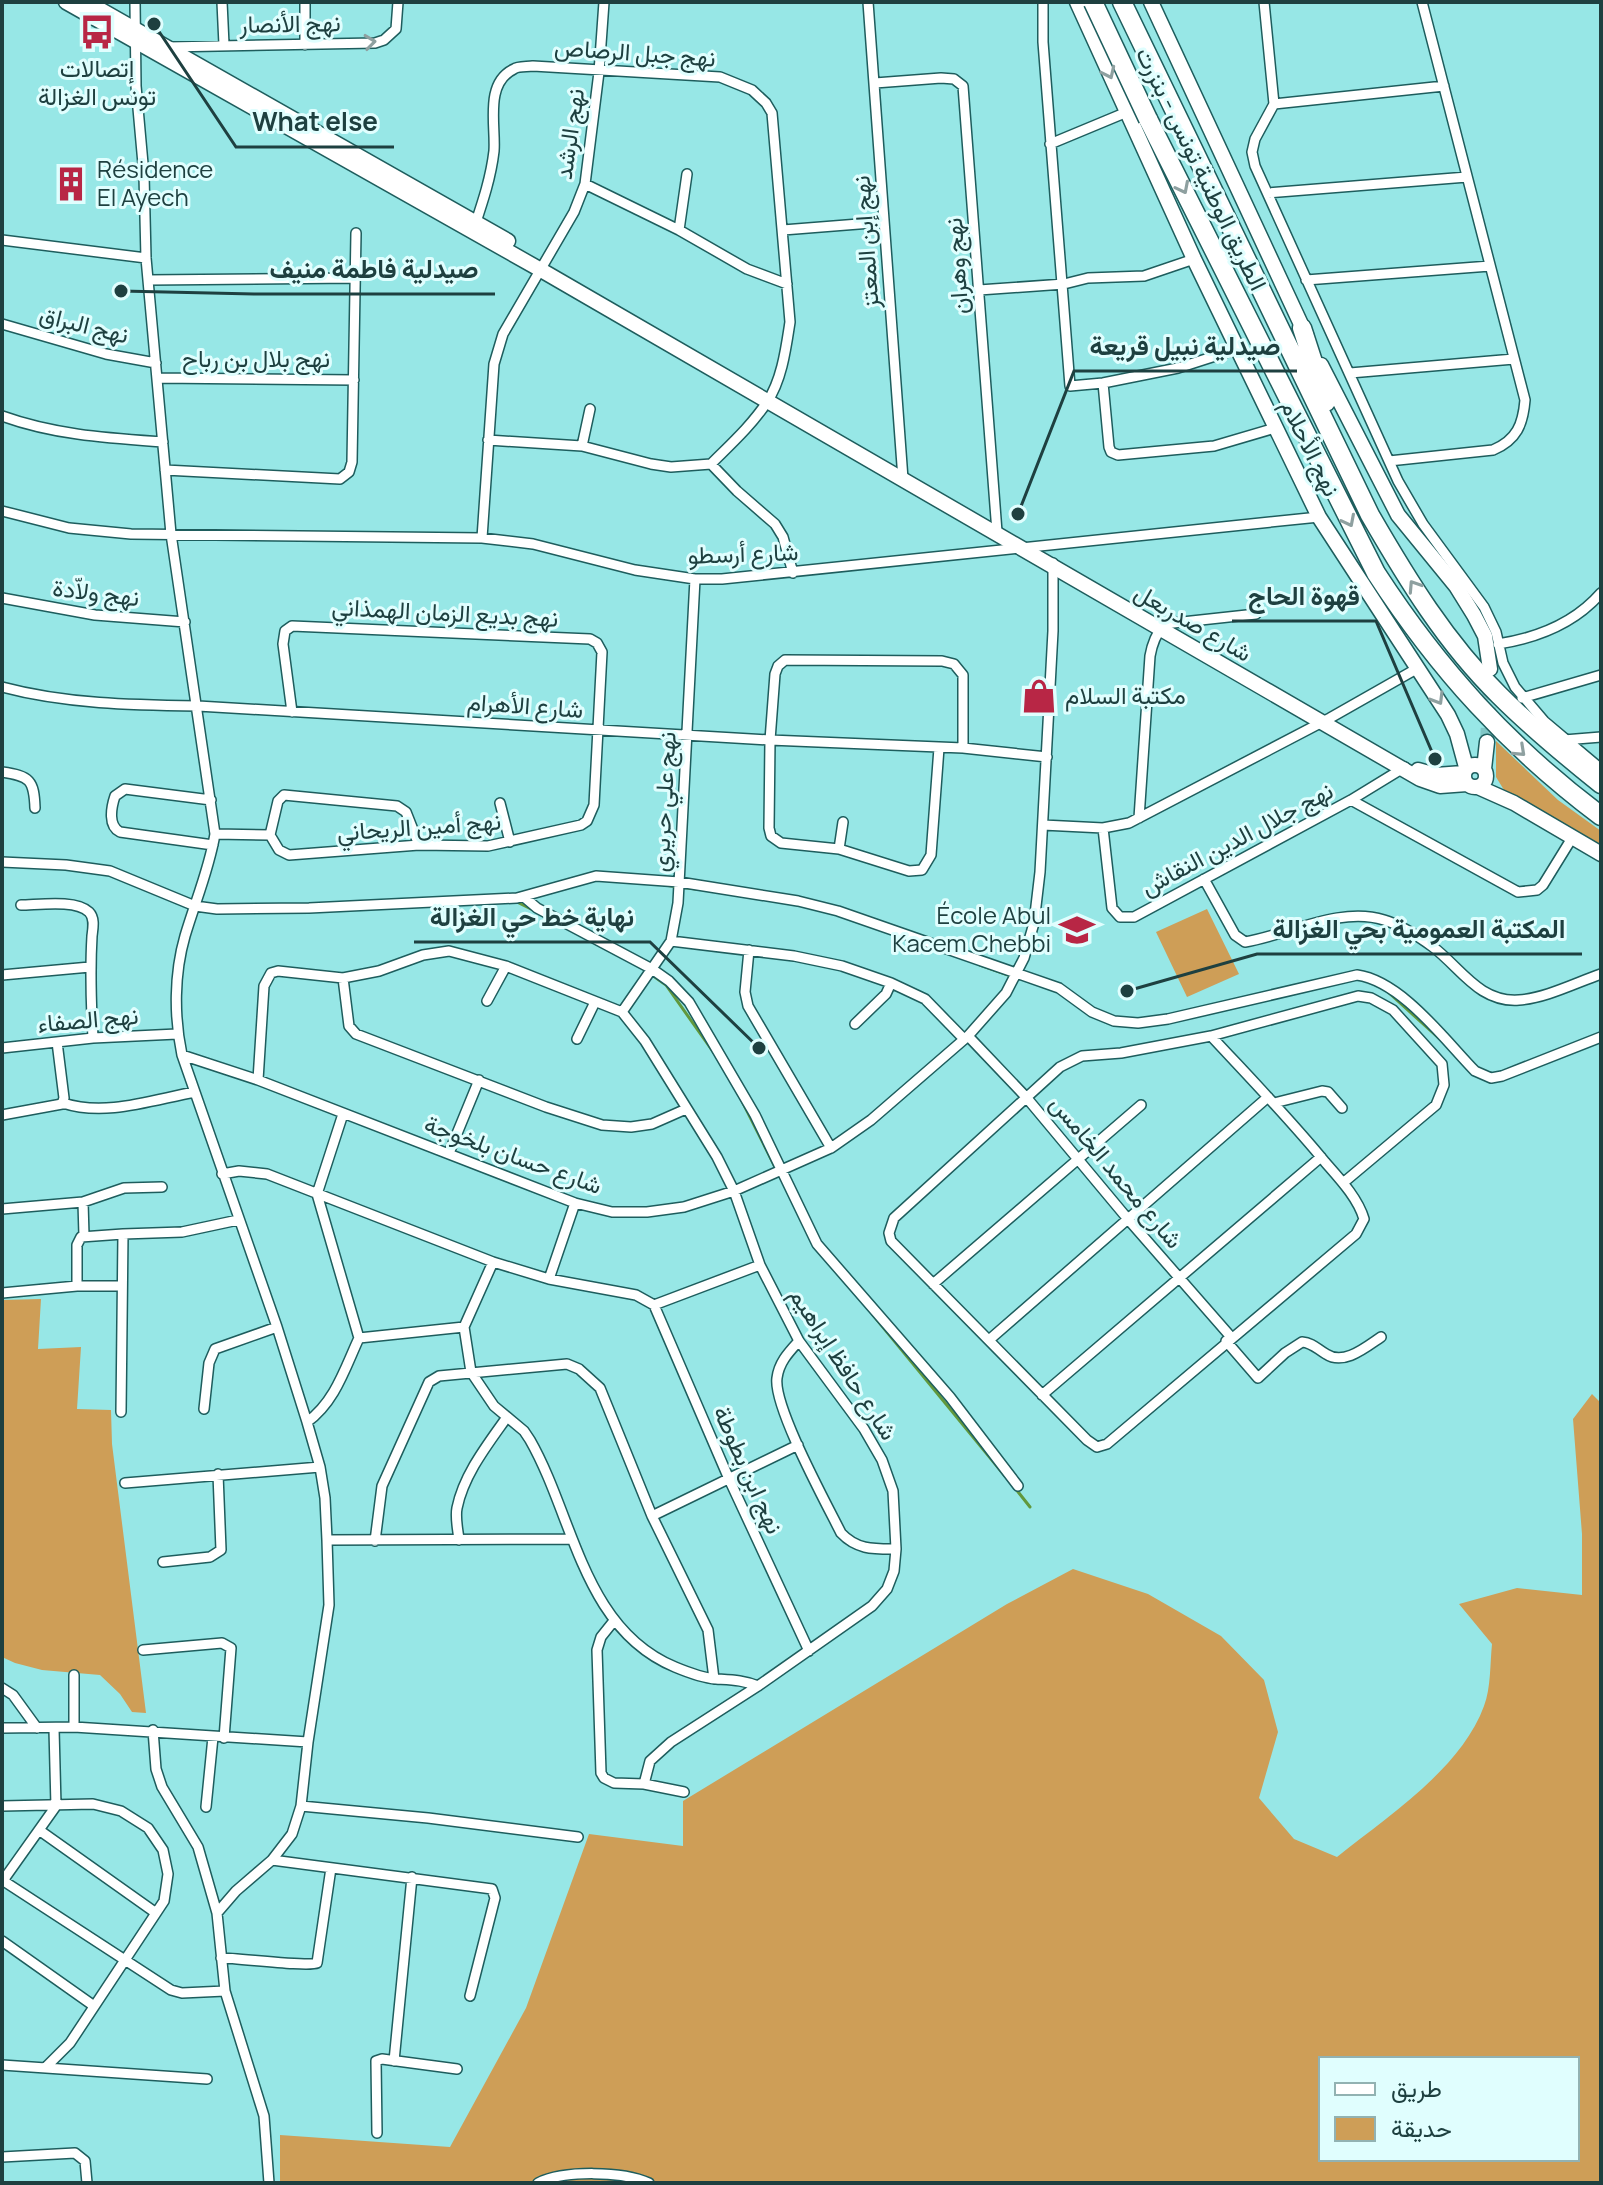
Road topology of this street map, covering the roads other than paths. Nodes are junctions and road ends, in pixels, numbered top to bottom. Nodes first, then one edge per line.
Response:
1 (66, 2) edge
2 (87, 2) edge
3 (135, 2) edge
4 (222, 2) edge
5 (305, 2) edge
6 (398, 2) edge
7 (604, 2) edge
8 (868, 2) edge
9 (1043, 2) edge
10 (1080, 2) edge
11 (1093, 2) edge
12 (1110, 2) edge
13 (1122, 2) edge
14 (1151, 2) edge
15 (1264, 2) edge
16 (1422, 2) edge
17 (134, 35) junction
18 (224, 45) junction
19 (305, 45) junction
20 (160, 49) junction
21 (599, 72) junction
22 (875, 83) junction
23 (1444, 86) junction
24 (1274, 104) junction
25 (1127, 112) junction
26 (1050, 144) junction
27 (687, 174) dead end
28 (1467, 177) junction
29 (585, 184) junction
30 (1268, 193) junction
31 (884, 222) junction
32 (474, 227) junction
33 (679, 230) junction
34 (783, 230) junction
35 (356, 233) dead end
36 (2, 240) edge
37 (146, 258) junction
38 (1194, 259) junction
39 (543, 266) junction
40 (1490, 266) junction
41 (354, 278) junction
42 (148, 280) junction
43 (1306, 280) junction
44 (787, 284) junction
45 (1064, 284) junction
46 (979, 290) junction
47 (2, 324) edge
48 (1302, 328) junction
49 (1237, 349) junction
50 (1514, 359) junction
51 (156, 363) junction
52 (1350, 373) junction
53 (158, 378) junction
54 (354, 380) junction
55 (1103, 383) junction
56 (769, 399) junction
57 (590, 409) dead end
58 (2, 416) edge
59 (1275, 428) junction
60 (488, 440) junction
61 (163, 442) junction
62 (582, 446) junction
63 (1389, 461) junction
64 (711, 464) junction
65 (165, 470) junction
66 (903, 475) junction
67 (2, 511) edge
68 (1319, 517) junction
69 (997, 530) junction
70 (171, 534) junction
71 (482, 538) junction
72 (1029, 549) junction
73 (1395, 558) junction
74 (1053, 563) junction
75 (793, 573) junction
76 (695, 579) junction
77 (1601, 593) edge
78 (2, 598) edge
79 (1256, 614) dead end
80 (185, 622) junction
81 (1162, 627) junction
82 (1498, 644) junction
83 (1418, 668) junction
84 (1490, 669) tunnel mouth
85 (1601, 675) edge
86 (2, 687) edge
87 (1522, 698) junction
88 (198, 706) junction
89 (292, 712) junction
90 (1325, 719) junction
91 (598, 730) junction
92 (687, 736) junction
93 (1601, 737) edge
94 (770, 740) junction
95 (1564, 740) junction
96 (1487, 742) tunnel mouth
97 (939, 748) junction
98 (963, 748) junction
99 (1047, 757) junction
100 (1406, 767) junction
101 (1601, 769) edge
102 (2, 772) edge
103 (1474, 776) junction
104 (1601, 784) edge
105 (211, 800) junction
106 (1351, 800) junction
107 (500, 803) dead end
108 (35, 808) dead end
109 (1601, 816) edge
110 (1139, 818) junction
111 (843, 822) dead end
112 (1043, 825) junction
113 (1103, 828) junction
114 (270, 835) junction
115 (1572, 838) junction
116 (214, 840) junction
117 (510, 842) junction
118 (419, 845) junction
119 (839, 849) junction
120 (1601, 854) edge
121 (2, 862) edge
122 (1204, 879) junction
123 (679, 882) junction
124 (524, 897) junction
125 (21, 905) dead end
126 (195, 906) junction
127 (671, 941) junction
128 (749, 950) junction
129 (506, 966) junction
130 (90, 967) junction
131 (652, 969) junction
132 (1018, 974) junction
133 (1601, 974) edge
134 (2, 975) edge
135 (343, 978) junction
136 (891, 983) junction
137 (487, 1001) dead end
138 (595, 1002) junction
139 (622, 1012) junction
140 (855, 1024) dead end
141 (177, 1034) junction
142 (1211, 1036) junction
143 (1601, 1037) edge
144 (93, 1038) junction
145 (966, 1038) junction
146 (577, 1039) dead end
147 (57, 1042) junction
148 (2, 1048) edge
149 (182, 1055) junction
150 (258, 1080) junction
151 (479, 1080) junction
152 (195, 1092) junction
153 (1026, 1097) junction
154 (1271, 1100) junction
155 (63, 1103) junction
156 (1141, 1105) dead end
157 (1342, 1108) dead end
158 (686, 1109) junction
159 (343, 1114) junction
160 (2, 1115) edge
161 (831, 1148) junction
162 (449, 1153) junction
163 (1321, 1157) junction
164 (1078, 1160) junction
165 (782, 1170) junction
166 (222, 1174) junction
167 (1343, 1183) junction
168 (162, 1187) dead end
169 (734, 1191) junction
170 (317, 1194) junction
171 (83, 1202) junction
172 (575, 1203) junction
173 (2, 1209) edge
174 (1127, 1218) junction
175 (238, 1220) junction
176 (123, 1234) junction
177 (84, 1236) junction
178 (493, 1262) junction
179 (760, 1265) junction
180 (1180, 1278) junction
181 (549, 1279) junction
182 (933, 1284) junction
183 (77, 1286) junction
184 (122, 1286) junction
185 (2, 1293) edge
186 (654, 1305) junction
187 (277, 1327) junction
188 (464, 1327) junction
189 (1381, 1337) dead end
190 (359, 1338) junction
191 (1229, 1339) junction
192 (989, 1340) junction
193 (799, 1341) junction
194 (471, 1372) junction
195 (1042, 1395) junction
196 (204, 1409) dead end
197 (121, 1412) dead end
198 (507, 1417) junction
199 (307, 1422) junction
200 (798, 1445) junction
201 (320, 1467) junction
202 (218, 1474) junction
203 (729, 1479) junction
204 (125, 1483) dead end
205 (1018, 1486) dead end
206 (652, 1516) junction
207 (571, 1539) junction
208 (327, 1540) junction
209 (459, 1540) junction
210 (375, 1541) junction
211 (896, 1549) junction
212 (163, 1562) dead end
213 (613, 1622) junction
214 (143, 1650) dead end
215 (809, 1651) junction
216 (74, 1675) dead end
217 (714, 1679) junction
218 (758, 1686) junction
219 (2, 1688) edge
220 (74, 1727) junction
221 (2, 1728) edge
222 (37, 1728) junction
223 (54, 1729) junction
224 (153, 1730) junction
225 (213, 1737) junction
226 (224, 1738) junction
227 (308, 1742) junction
228 (644, 1784) junction
229 (684, 1792) dead end
230 (2, 1806) edge
231 (56, 1806) junction
232 (301, 1806) junction
233 (206, 1807) dead end
234 (39, 1830) junction
235 (578, 1837) dead end
236 (272, 1860) junction
237 (331, 1868) junction
238 (412, 1877) junction
239 (3, 1881) edge
240 (156, 1913) junction
241 (217, 1913) junction
242 (2, 1941) edge
243 (221, 1958) junction
244 (124, 1961) junction
245 (225, 1991) junction
246 (470, 1996) dead end
247 (94, 2006) junction
248 (394, 2061) junction
249 (2, 2065) edge
250 (45, 2068) junction
251 (457, 2069) dead end
252 (207, 2079) dead end
253 (377, 2133) dead end
254 (2, 2157) edge
255 (87, 2183) edge
256 (269, 2183) edge
257 (538, 2183) edge
258 (649, 2183) edge

1 - 17 street
2 - 17 street
3 - 17 street
4 - 18 street
5 - 19 street
19 -> 6 street, نهج الأنصار
7 - 21 street, نهج الرشد
8 - 22 street, نهج إبن المعتز
9 - 26 street
10 - 12 street
10 -> 25 street, نهج الأحلام
11 -> 109 highway, الطريق الوطنية تونس - بنزرت, bridge
13 - 73 highway, الطريق الوطنية تونس - بنزرت
14 - 48 street
15 - 24 street
16 - 23 street
17 - 20 street
17 - 37 street
18 - 19 street, نهج الأنصار
18 - 20 street, نهج الأنصار
20 - 32 street
21 - 29 street, نهج الرشد
21 - 32 street, نهج جبل الرصاص
21 - 34 street, نهج جبل الرصاص
22 - 31 street, نهج إبن المعتز
22 - 46 street, نهج وهران
23 - 24 street
23 - 28 street
24 - 30 street
25 - 26 street
25 - 38 street, نهج الأحلام
26 - 45 street
27 - 33 street
28 - 30 street
28 - 40 street
29 - 33 street
29 - 39 street, نهج الرشد
30 - 43 street
31 - 34 street
31 - 66 street, نهج إبن المعتز
32 - 39 street
33 - 44 street
34 - 44 street, نهج جبل الرصاص
35 - 41 street
36 - 37 street
37 - 42 street
38 - 45 street
38 - 49 street, نهج الأحلام
39 - 56 street
39 - 60 street, نهج الرشد
40 - 43 street
40 - 50 street
41 - 42 street
41 - 54 street
42 - 51 street
43 - 52 street
44 - 56 street, نهج جبل الرصاص
45 - 46 street
45 - 55 street
46 - 69 street, نهج وهران
47 - 51 street, نهج البراق
48 - 73 highway
48 - 84 street
49 - 55 street
49 - 59 street, نهج الأحلام
50 - 52 street
50 - 63 street
51 - 53 street
52 - 63 street
53 - 54 street, نهج بلال بن رباح
53 - 61 street
54 - 65 street
55 - 59 street
56 - 64 street
56 - 66 street
57 - 62 street
58 - 61 street
59 - 68 street, نهج الأحلام
60 - 62 street
60 - 71 street, نهج الرشد
61 - 65 street
62 - 64 street
63 - 82 street
64 - 75 street
65 - 70 street
66 - 69 street
67 - 70 street, شارع أرسطو
68 - 72 street, شارع أرسطو
68 - 83 street, نهج الأحلام
69 - 72 street
70 - 71 street, شارع أرسطو
70 - 80 street
71 - 76 street, شارع أرسطو
72 - 74 street, شارع صدربعل
72 - 75 street, شارع أرسطو
104 -> 73 highway, الطريق الوطنية تونس - بنزرت
74 - 81 street, شارع صدربعل
74 - 99 street, شارع حسان بلخوجة
75 - 76 street, شارع أرسطو
76 - 92 street, نهج علي حريري
77 - 82 street
78 - 80 street, نهج ولاّدة
79 - 81 street
80 - 88 street
81 - 90 street, شارع صدربعل
81 - 110 street
82 - 87 street
83 - 90 street
83 -> 103 street, نهج الأحلام
85 - 87 street
86 - 88 street, شارع الأهرام
87 - 95 street
88 - 89 street, شارع الأهرام
88 - 105 street
89 - 91 street, شارع الأهرام
89 - 91 street, نهج بديع الزمان الهمذاني
90 - 100 street, شارع صدربعل
90 - 110 street
91 - 92 street, شارع الأهرام
91 - 117 street, نهج أمين الريحاني
92 - 94 street, شارع الأهرام
92 - 123 street, نهج علي حريري
93 - 95 street
94 - 97 street, شارع الأهرام
94 - 98 street
94 - 119 street
95 - 101 street
96 - 103 street
97 - 98 street, شارع الأهرام
97 - 119 street
98 - 99 street, شارع الأهرام
99 - 112 street, شارع حسان بلخوجة
100 - 103 street, شارع صدربعل
100 - 106 street, نهج جلال الدين النقاش
102 - 108 street
103 - 115 street
105 - 116 street
105 - 116 street
106 - 115 street
106 - 122 street, نهج جلال الدين النقاش
107 - 117 street
110 - 113 street
111 - 119 street
112 - 113 street
112 - 132 street, شارع حسان بلخوجة
113 - 122 street, نهج جلال الدين النقاش
114 - 116 street
114 - 118 street, نهج أمين الريحاني
114 - 118 street
115 - 120 street
116 - 126 street
117 - 118 street, نهج أمين الريحاني
121 - 126 street
122 - 133 street
123 - 124 street
123 - 127 street, نهج علي حريري
123 - 132 street
124 - 126 street
124 - 131 street
125 - 130 street
126 - 141 street
127 - 128 street, شارع محمد الخامس
127 - 131 street, نهج علي حريري
128 - 136 street, شارع محمد الخامس
128 - 161 street
129 - 135 street
129 - 137 street
129 - 138 street
130 - 134 street
130 - 144 street
131 - 139 street, نهج علي حريري
131 - 165 street
132 - 143 street
132 - 145 street, شارع حسان بلخوجة
135 - 150 street
135 - 151 street
136 - 140 street
136 - 145 street, شارع محمد الخامس
138 - 139 street
138 - 146 street
139 - 158 street, شارع حافظ إبراهيم
141 - 144 street, نهج الصفاء
141 - 149 street
142 - 153 street
142 - 154 street
142 - 167 street
144 - 147 street, نهج الصفاء
145 - 153 street, شارع محمد الخامس
145 - 161 street, شارع حسان بلخوجة
147 - 148 street, نهج الصفاء
147 - 155 street
149 - 150 street, شارع حسان بلخوجة
149 - 152 street
150 - 159 street, شارع حسان بلخوجة
151 - 158 street
151 - 162 street
152 - 155 street
152 - 166 street
153 - 164 street, شارع محمد الخامس
153 - 182 street
154 - 157 street
154 - 163 street
154 - 174 street
155 - 160 street
156 - 164 street
158 - 169 street, شارع حافظ إبراهيم
159 - 162 street, شارع حسان بلخوجة
159 - 170 street
161 - 165 street, شارع حسان بلخوجة
162 - 172 street, شارع حسان بلخوجة
163 - 167 street
163 - 180 street
164 - 174 street, شارع محمد الخامس
164 - 182 street
165 - 169 street, شارع حسان بلخوجة
165 - 205 street
166 - 170 street
166 - 175 street
167 - 191 street
168 - 171 street
169 - 172 street, شارع حسان بلخوجة
169 - 179 street, شارع حافظ إبراهيم
170 - 178 street
170 - 190 street
171 - 173 street
171 - 177 street
172 - 181 street
174 - 180 street, شارع محمد الخامس
174 - 192 street
175 - 176 street
175 - 187 street
176 - 177 street
176 - 184 street
177 - 183 street
178 - 181 street
178 - 188 street
179 - 186 street
179 - 193 street, شارع حافظ إبراهيم
180 - 191 street, شارع محمد الخامس
180 - 195 street
181 - 186 street
182 - 192 street
183 - 184 street
183 - 185 street
184 - 197 street
186 - 203 street, نهج ابن بطوطة
187 - 196 street
187 - 199 street
188 - 190 street
188 - 194 street
189 - 191 street, شارع محمد الخامس
190 - 199 street
191 - 195 street
192 - 195 street
193 - 200 street
193 - 211 street, شارع حافظ إبراهيم
194 - 198 street
194 - 206 street
194 - 210 street
198 - 207 street
198 - 209 street
199 - 201 street
200 - 203 street
200 - 211 street
201 - 202 street
201 - 208 street
202 - 204 street
202 - 212 street
203 - 206 street
203 - 215 street, نهج ابن بطوطة
206 - 217 street
207 - 209 street
207 - 213 street
208 - 210 street
208 - 227 street
209 - 210 street
211 - 215 street, شارع حافظ إبراهيم
213 - 217 street
213 - 228 street
214 - 226 street
215 - 218 street, شارع حافظ إبراهيم
216 - 220 street
217 - 218 street
218 - 228 street, شارع حافظ إبراهيم
219 - 222 street
220 - 223 street
220 - 224 street
221 - 222 street
222 - 223 street
223 - 231 street
224 - 225 street
224 - 241 street
225 - 226 street
225 - 233 street
226 - 227 street
227 - 232 street
228 - 229 street
230 - 231 street
231 - 234 street
231 - 240 street
232 - 235 street
232 - 236 street
234 - 239 street
234 - 240 street
236 - 237 street
236 - 241 street
237 - 238 street
237 - 243 street
238 - 246 street
238 - 248 street
239 - 244 street
240 - 244 street
241 - 243 street
242 - 247 street
243 - 245 street
244 - 245 street
244 - 247 street
245 - 256 street
247 - 250 street
248 - 251 street
248 - 253 street
249 - 250 street
250 - 252 street
254 - 255 street
257 - 258 street

